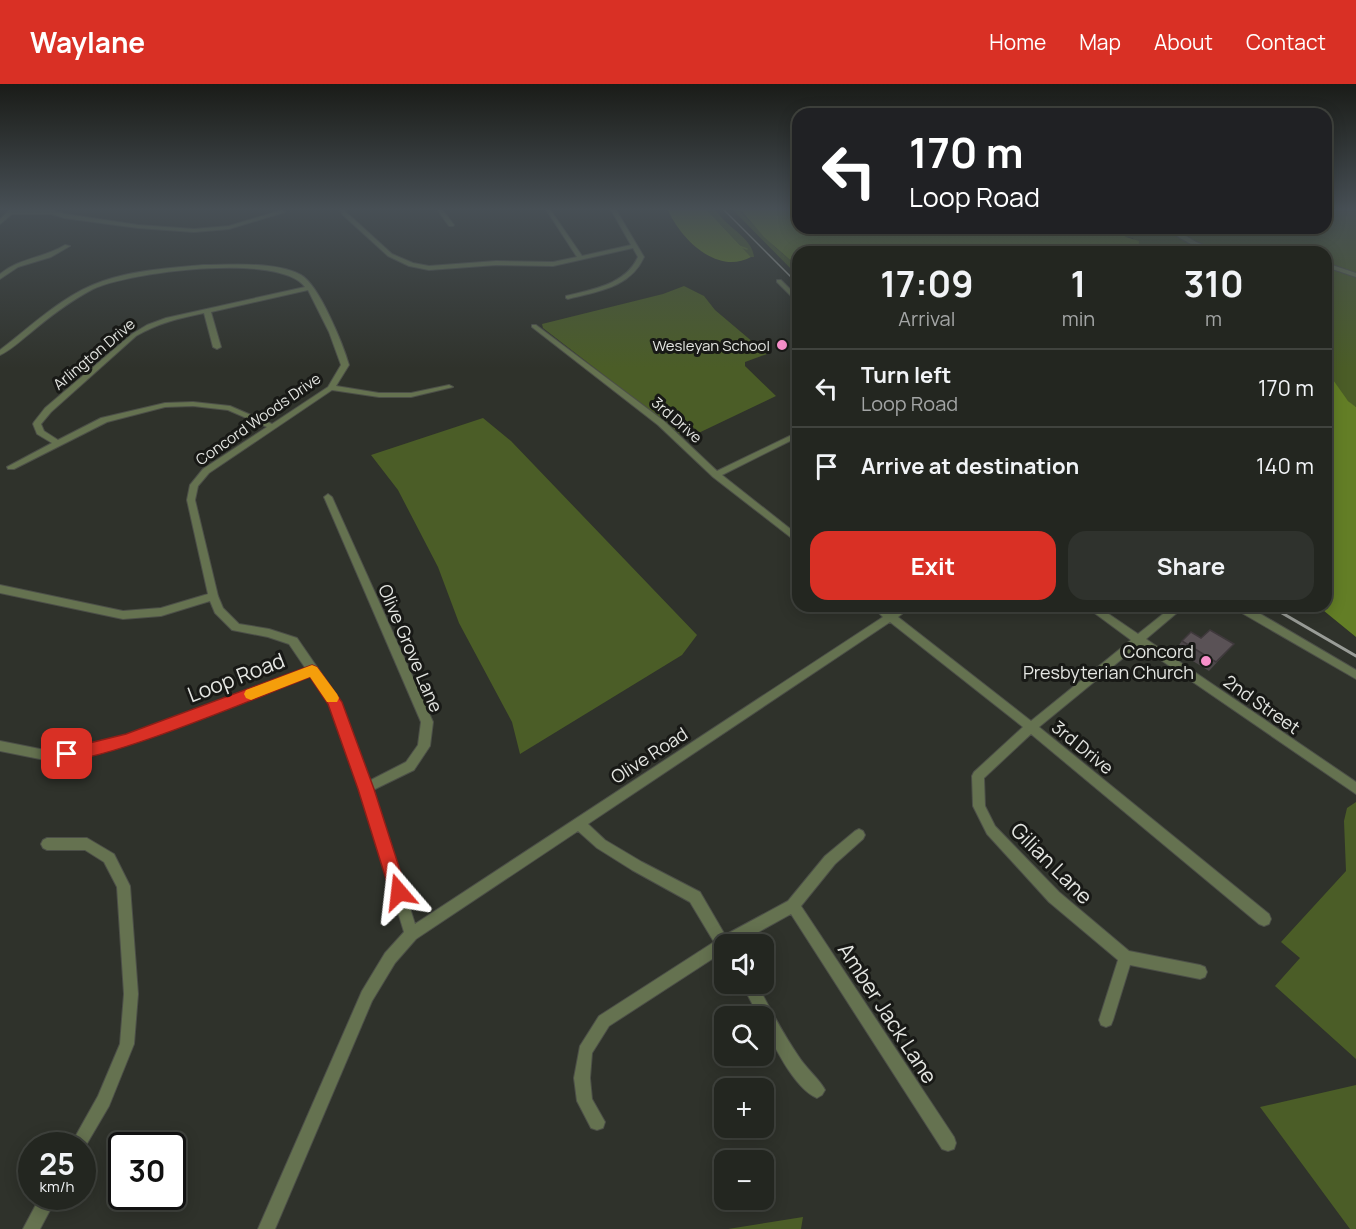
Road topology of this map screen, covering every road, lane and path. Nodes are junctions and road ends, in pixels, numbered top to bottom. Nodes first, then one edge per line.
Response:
1 (29, 261) edge
2 (404, 261) edge
3 (563, 261) edge
4 (639, 261) edge
5 (1332, 267) edge
6 (1356, 275) edge
7 (0, 277) edge
8 (779, 281) dead end
9 (310, 288) junction
10 (792, 295) edge
11 (568, 297) dead end
12 (207, 311) junction
13 (534, 326) dead end
14 (217, 347) dead end
15 (0, 353) edge
16 (448, 387) dead end
17 (331, 388) junction
18 (273, 427) junction
19 (792, 437) edge
20 (58, 443) junction
21 (11, 467) dead end
22 (716, 475) junction
23 (328, 497) dead end
24 (792, 535) edge
25 (0, 589) edge
26 (213, 596) junction
27 (884, 612) edge
28 (898, 612) edge
29 (1099, 612) edge
30 (1173, 612) edge
31 (1249, 612) edge
32 (890, 617) junction
33 (1141, 640) junction
34 (312, 671) junction
35 (1356, 675) edge
36 (1031, 728) junction
37 (0, 746) edge
38 (366, 789) junction
39 (1356, 789) edge
40 (578, 823) junction
41 (859, 835) dead end
42 (47, 844) dead end
43 (793, 906) junction
44 (1264, 919) dead end
45 (411, 934) junction
46 (717, 934) edge
47 (743, 934) edge
48 (714, 951) edge
49 (1126, 957) junction
50 (1200, 972) dead end
51 (755, 994) edge
52 (1106, 1020) dead end
53 (818, 1090) dead end
54 (597, 1122) dead end
55 (86, 1132) edge
56 (948, 1143) dead end
57 (42, 1210) edge
58 (31, 1229) edge
59 (266, 1229) edge

1 - 7 street
2 - 3 street
4 - 11 street
5 - 6 street
8 - 10 street
9 - 12 street, Arlington Drive
9 - 15 street
9 - 17 street, Concord Woods Drive
12 - 14 street
12 - 20 street, Arlington Drive
13 - 22 street, 3rd Drive
16 - 17 street
17 - 18 street, Concord Woods Drive
18 - 20 street
18 - 26 street, Concord Woods Drive
19 - 22 street
20 - 21 street
22 - 24 street, 3rd Drive
23 - 38 street, Olive Grove Lane
25 - 26 street
26 - 34 street, Concord Woods Drive
27 - 32 street, 3rd Drive
28 - 32 street, Olive Road
29 - 33 street, 2nd Street
30 - 33 street, Gilian Lane
31 - 35 street
32 - 36 street, 3rd Drive
32 - 40 street, Olive Road
33 - 36 street, Gilian Lane
33 - 39 street, 2nd Street
34 - 37 street, Loop Road
34 - 38 street, Loop Road
36 - 44 street, 3rd Drive
36 - 49 street, Gilian Lane
38 - 45 street, Loop Road
40 - 45 street, Olive Road
40 - 46 street
41 - 43 street
42 - 55 street
43 - 47 street
43 - 56 street, Amber Jack Lane
45 - 59 street
48 - 54 street
49 - 50 street, Gilian Lane
49 - 52 street
51 - 53 street
57 - 58 street

